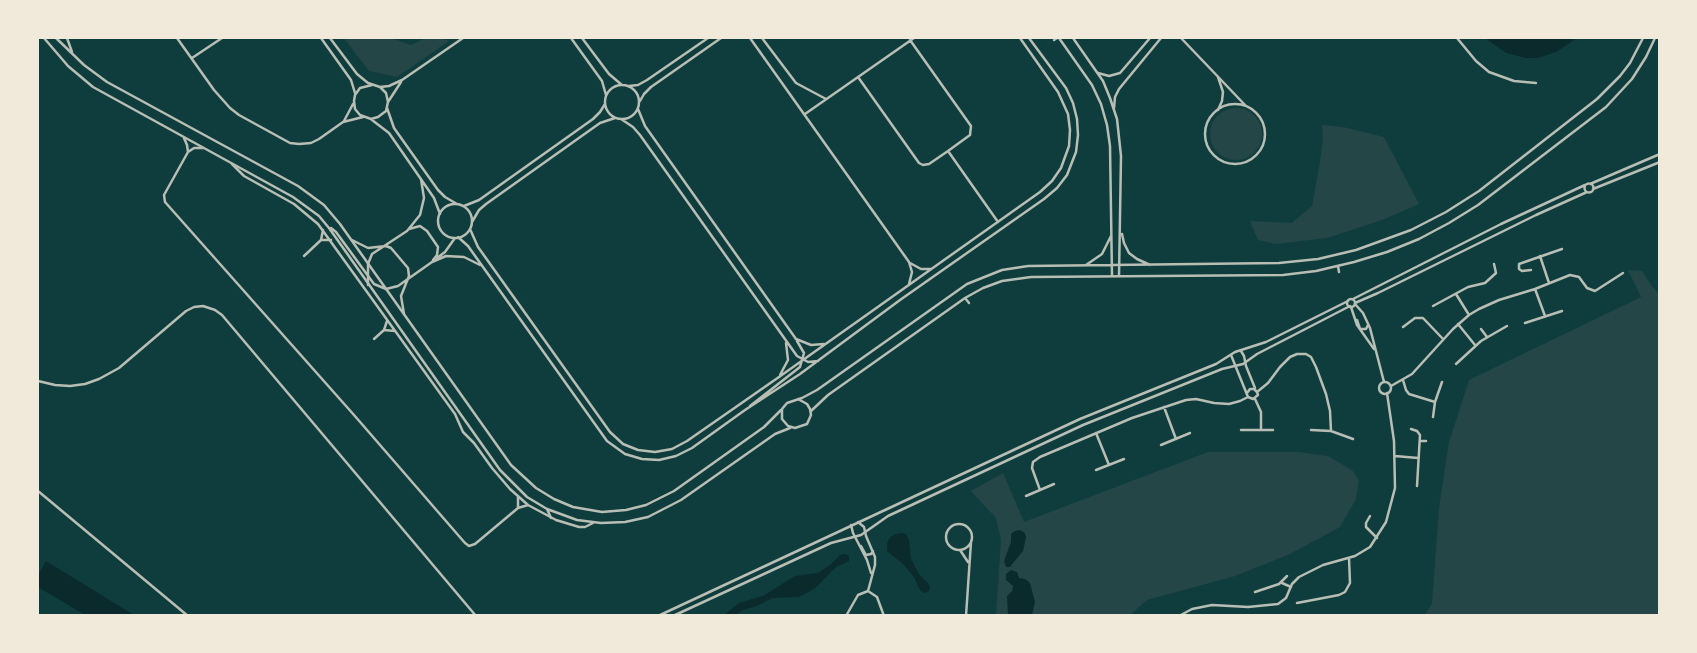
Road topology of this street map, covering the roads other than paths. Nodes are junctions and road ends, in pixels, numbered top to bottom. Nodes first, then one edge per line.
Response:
1 (44, 38) edge
2 (56, 38) edge
3 (67, 38) edge
4 (178, 38) edge
5 (222, 38) edge
6 (321, 38) edge
7 (330, 38) edge
8 (463, 38) edge
9 (571, 38) edge
10 (582, 38) edge
11 (708, 38) edge
12 (721, 38) edge
13 (751, 38) edge
14 (762, 38) edge
15 (914, 38) edge
16 (1020, 38) edge
17 (1030, 38) edge
18 (1058, 38) edge
19 (1073, 38) edge
20 (1150, 38) edge
21 (1161, 38) edge
22 (1181, 38) edge
23 (1457, 38) edge
24 (1644, 38) edge
25 (1655, 38) edge
26 (910, 40) junction
27 (1054, 40) dead end
28 (73, 56) junction
29 (192, 58) junction
30 (1098, 73) junction
31 (1216, 74) junction
32 (858, 77) junction
33 (402, 80) junction
34 (1536, 83) dead end
35 (372, 85) junction
36 (1092, 85) junction
37 (624, 86) junction
38 (628, 86) junction
39 (380, 87) junction
40 (1087, 88) dead end
41 (355, 95) junction
42 (606, 96) junction
43 (826, 99) junction
44 (354, 101) junction
45 (388, 102) junction
46 (640, 103) junction
47 (605, 104) junction
48 (1247, 107) junction
49 (387, 108) junction
50 (1114, 108) junction
51 (638, 109) junction
52 (1218, 110) junction
53 (805, 114) junction
54 (1595, 116) junction
55 (363, 117) junction
56 (615, 118) junction
57 (371, 119) junction
58 (621, 119) junction
59 (1599, 120) dead end
60 (343, 122) junction
61 (183, 136) junction
62 (1562, 141) junction
63 (1566, 146) dead end
64 (204, 148) junction
65 (948, 151) junction
66 (188, 152) junction
67 (1660, 154) edge
68 (231, 162) junction
69 (1660, 162) edge
70 (421, 179) junction
71 (1590, 184) junction
72 (1585, 185) junction
73 (1593, 189) junction
74 (1587, 192) junction
75 (457, 204) junction
76 (464, 206) junction
77 (440, 214) junction
78 (472, 222) junction
79 (998, 222) junction
80 (329, 228) junction
81 (470, 229) junction
82 (323, 230) junction
83 (1121, 230) junction
84 (406, 231) junction
85 (1111, 234) junction
86 (457, 237) junction
87 (320, 240) junction
88 (331, 240) junction
89 (352, 240) junction
90 (383, 246) junction
91 (1562, 249) dead end
92 (304, 256) dead end
93 (1540, 256) junction
94 (432, 262) junction
95 (909, 262) junction
96 (368, 264) junction
97 (1494, 264) dead end
98 (1085, 265) junction
99 (1112, 265) junction
100 (1119, 265) junction
101 (1151, 265) junction
102 (482, 266) junction
103 (1338, 266) junction
104 (932, 269) junction
105 (1531, 270) dead end
106 (1339, 272) dead end
107 (1623, 273) dead end
108 (1294, 274) junction
109 (368, 275) junction
110 (1112, 276) junction
111 (1119, 276) junction
112 (408, 278) junction
113 (1295, 280) dead end
114 (1550, 284) junction
115 (368, 285) junction
116 (908, 286) junction
117 (386, 289) junction
118 (1535, 289) junction
119 (944, 292) dead end
120 (1456, 294) junction
121 (947, 297) junction
122 (965, 298) junction
123 (1353, 299) junction
124 (1348, 301) junction
125 (969, 303) dead end
126 (1356, 303) junction
127 (1351, 306) junction
128 (1433, 306) dead end
129 (1562, 311) dead end
130 (1469, 315) junction
131 (1546, 317) junction
132 (406, 318) junction
133 (387, 320) junction
134 (1525, 323) dead end
135 (1369, 324) junction
136 (1458, 324) junction
137 (1507, 326) dead end
138 (1402, 327) dead end
139 (1360, 328) junction
140 (1481, 329) dead end
141 (384, 330) junction
142 (395, 331) junction
143 (1487, 337) junction
144 (374, 339) dead end
145 (796, 339) junction
146 (1443, 339) junction
147 (785, 341) junction
148 (825, 344) junction
149 (1475, 345) junction
150 (1375, 350) junction
151 (1241, 351) junction
152 (1230, 355) junction
153 (803, 360) junction
154 (820, 361) junction
155 (1245, 362) junction
156 (1456, 364) dead end
157 (1235, 366) junction
158 (779, 377) junction
159 (437, 380) junction
160 (1251, 380) junction
161 (1403, 380) junction
162 (38, 381) edge
163 (1384, 382) junction
164 (1442, 382) dead end
165 (1243, 383) junction
166 (432, 384) junction
167 (1391, 386) junction
168 (1256, 391) junction
169 (1387, 393) junction
170 (1248, 395) junction
171 (798, 399) junction
172 (1255, 399) junction
173 (1435, 402) junction
174 (1164, 408) junction
175 (782, 409) junction
176 (745, 410) junction
177 (811, 413) junction
178 (1433, 417) dead end
179 (791, 428) junction
180 (1411, 429) dead end
181 (1241, 430) dead end
182 (1261, 430) junction
183 (1273, 430) dead end
184 (1311, 430) dead end
185 (1331, 431) junction
186 (1190, 432) dead end
187 (1096, 433) junction
188 (1176, 439) junction
189 (1353, 439) dead end
190 (1420, 441) junction
191 (1426, 441) dead end
192 (1161, 445) dead end
193 (1395, 456) junction
194 (1124, 458) dead end
195 (1418, 458) junction
196 (1109, 465) junction
197 (1096, 470) dead end
198 (1054, 484) dead end
199 (1417, 486) dead end
200 (1040, 490) junction
201 (38, 491) edge
202 (1026, 496) dead end
203 (518, 497) junction
204 (528, 505) junction
205 (518, 508) junction
206 (547, 509) junction
207 (1370, 516) dead end
208 (551, 518) junction
209 (858, 522) junction
210 (593, 523) junction
211 (851, 525) junction
212 (865, 532) junction
213 (856, 537) junction
214 (1377, 538) junction
215 (971, 542) junction
216 (873, 550) junction
217 (959, 550) junction
218 (864, 554) junction
219 (1349, 558) junction
220 (969, 564) junction
221 (871, 575) junction
222 (1287, 576) dead end
223 (1282, 583) junction
224 (1291, 587) junction
225 (868, 591) junction
226 (1255, 592) dead end
227 (1297, 603) dead end
228 (1179, 615) edge
229 (188, 616) edge
230 (476, 616) edge
231 (658, 616) edge
232 (673, 616) edge
233 (846, 616) edge
234 (884, 616) edge
235 (966, 616) edge

1 - 61 street
2 - 28 street
3 - 28 street
4 - 29 street
5 - 29 street
6 - 41 street
7 - 35 street
8 - 33 street
9 - 42 street
10 - 37 street
11 - 38 street
12 - 46 street
13 - 53 street
14 - 43 street
15 - 26 street
16 - 79 street
17 - 154 street
18 - 27 street
18 - 36 street
19 - 30 street
20 - 30 street
21 - 50 street
22 - 31 street
23 - 34 street
24 - 101 street
25 - 54 street
26 - 32 street
26 - 65 street
28 - 89 street
29 - 60 street
30 - 50 street
31 - 48 street
31 - 52 street
32 - 43 street
32 - 65 street
33 - 39 street
33 - 45 street
35 - 39 street
35 - 41 street
36 - 40 street
36 - 85 street
37 - 38 street
37 - 42 street
38 - 46 street
39 - 45 street
41 - 44 street
42 - 47 street
43 - 53 street
44 - 55 street
44 - 60 street
45 - 49 street
46 - 51 street
47 - 56 street
47 - 76 street
48 - 52 street
48 - 52 street
49 - 57 street
49 - 75 street
50 - 83 street
51 - 58 street
51 - 145 street
53 - 95 street
54 - 59 street
54 - 62 street
55 - 57 street
55 - 60 street
56 - 58 street
56 - 78 street
57 - 70 street
58 - 147 street
61 - 64 street
61 - 66 street
62 - 63 street
62 - 103 street
64 - 66 street
64 - 68 street
65 - 79 street
66 - 205 street
67 - 71 street
68 - 80 street
68 - 82 street
69 - 73 street
70 - 77 street
70 - 84 street
71 - 72 street
71 - 73 street
72 - 74 street
72 - 123 street
73 - 74 street
74 - 126 street
75 - 76 street
75 - 77 street
76 - 78 street
77 - 86 street
78 - 81 street
79 - 104 street
80 - 109 street
80 - 115 street
81 - 86 street
81 - 158 street
82 - 87 street
82 - 88 street
83 - 100 street
83 - 101 street
84 - 90 street
84 - 94 street
85 - 98 street
85 - 99 street
86 - 94 street
86 - 102 street
87 - 88 street
87 - 92 street
88 - 133 street
89 - 90 street
89 - 96 street
90 - 96 street
90 - 112 street
91 - 93 street
93 - 105 street
93 - 114 street
94 - 102 street
94 - 112 street
95 - 104 street
95 - 116 street
96 - 109 street
96 - 117 street
97 - 120 street
98 - 99 street
98 - 121 street
99 - 100 street
99 - 110 street
100 - 101 street
100 - 111 street
102 - 176 street
103 - 106 street
103 - 108 street
104 - 116 street
107 - 114 street
108 - 111 street
108 - 113 street
109 - 115 street
109 - 117 street
110 - 111 street
110 - 122 street
112 - 117 street
112 - 132 street
114 - 118 street
115 - 159 street
116 - 148 street
117 - 132 street
118 - 130 street
118 - 131 street
119 - 121 street
120 - 128 street
120 - 130 street
121 - 171 street
122 - 125 street
122 - 177 street
123 - 124 street
123 - 126 street
124 - 127 street
124 - 151 street
126 - 127 street
126 - 135 street
127 - 139 street
127 - 155 street
129 - 131 street
130 - 136 street
131 - 134 street
132 - 175 street
133 - 141 street
133 - 142 street
135 - 139 street
135 - 150 street
136 - 146 street
136 - 149 street
137 - 143 street
138 - 146 street
139 - 150 street
140 - 143 street
141 - 142 street
141 - 144 street
142 - 166 street
143 - 149 street
145 - 148 street
145 - 153 street
146 - 161 street
147 - 153 street
147 - 158 street
148 - 153 street
149 - 156 street
150 - 163 street
151 - 152 street
151 - 155 street
152 - 157 street
152 - 209 street
153 - 154 street
153 - 158 street
153 - 176 street
154 - 176 street
155 - 157 street
155 - 160 street
157 - 165 street
157 - 212 street
159 - 166 street
159 - 206 street
160 - 165 street
160 - 168 street
161 - 167 street
161 - 173 street
162 - 230 street
163 - 167 street
163 - 169 street
164 - 173 street
165 - 170 street
166 - 203 street
167 - 169 street
168 - 170 street
168 - 172 street
168 - 185 street
169 - 193 street
170 - 172 street
170 - 174 street
171 - 175 street
171 - 177 street
172 - 182 street
173 - 178 street
174 - 187 street
174 - 188 street
175 - 179 street
177 - 179 street
179 - 210 street
180 - 190 street
181 - 182 street
182 - 183 street
184 - 185 street
185 - 189 street
186 - 188 street
187 - 196 street
187 - 200 street
188 - 192 street
190 - 191 street
190 - 195 street
193 - 195 street
193 - 214 street
194 - 196 street
195 - 199 street
196 - 197 street
198 - 200 street
200 - 202 street
201 - 229 street
203 - 204 street
203 - 205 street
204 - 205 street
204 - 208 street
206 - 208 street
206 - 210 street
207 - 214 street
208 - 210 street
209 - 211 street
209 - 212 street
211 - 213 street
211 - 231 street
212 - 213 street
212 - 216 street
213 - 218 street
213 - 232 street
214 - 219 street
215 - 217 street
215 - 217 street
215 - 220 street
216 - 218 street
216 - 221 street
217 - 220 street
218 - 221 street
219 - 224 street
219 - 227 street
220 - 235 street
221 - 225 street
222 - 223 street
223 - 224 street
223 - 226 street
224 - 228 street
225 - 233 street
225 - 234 street

